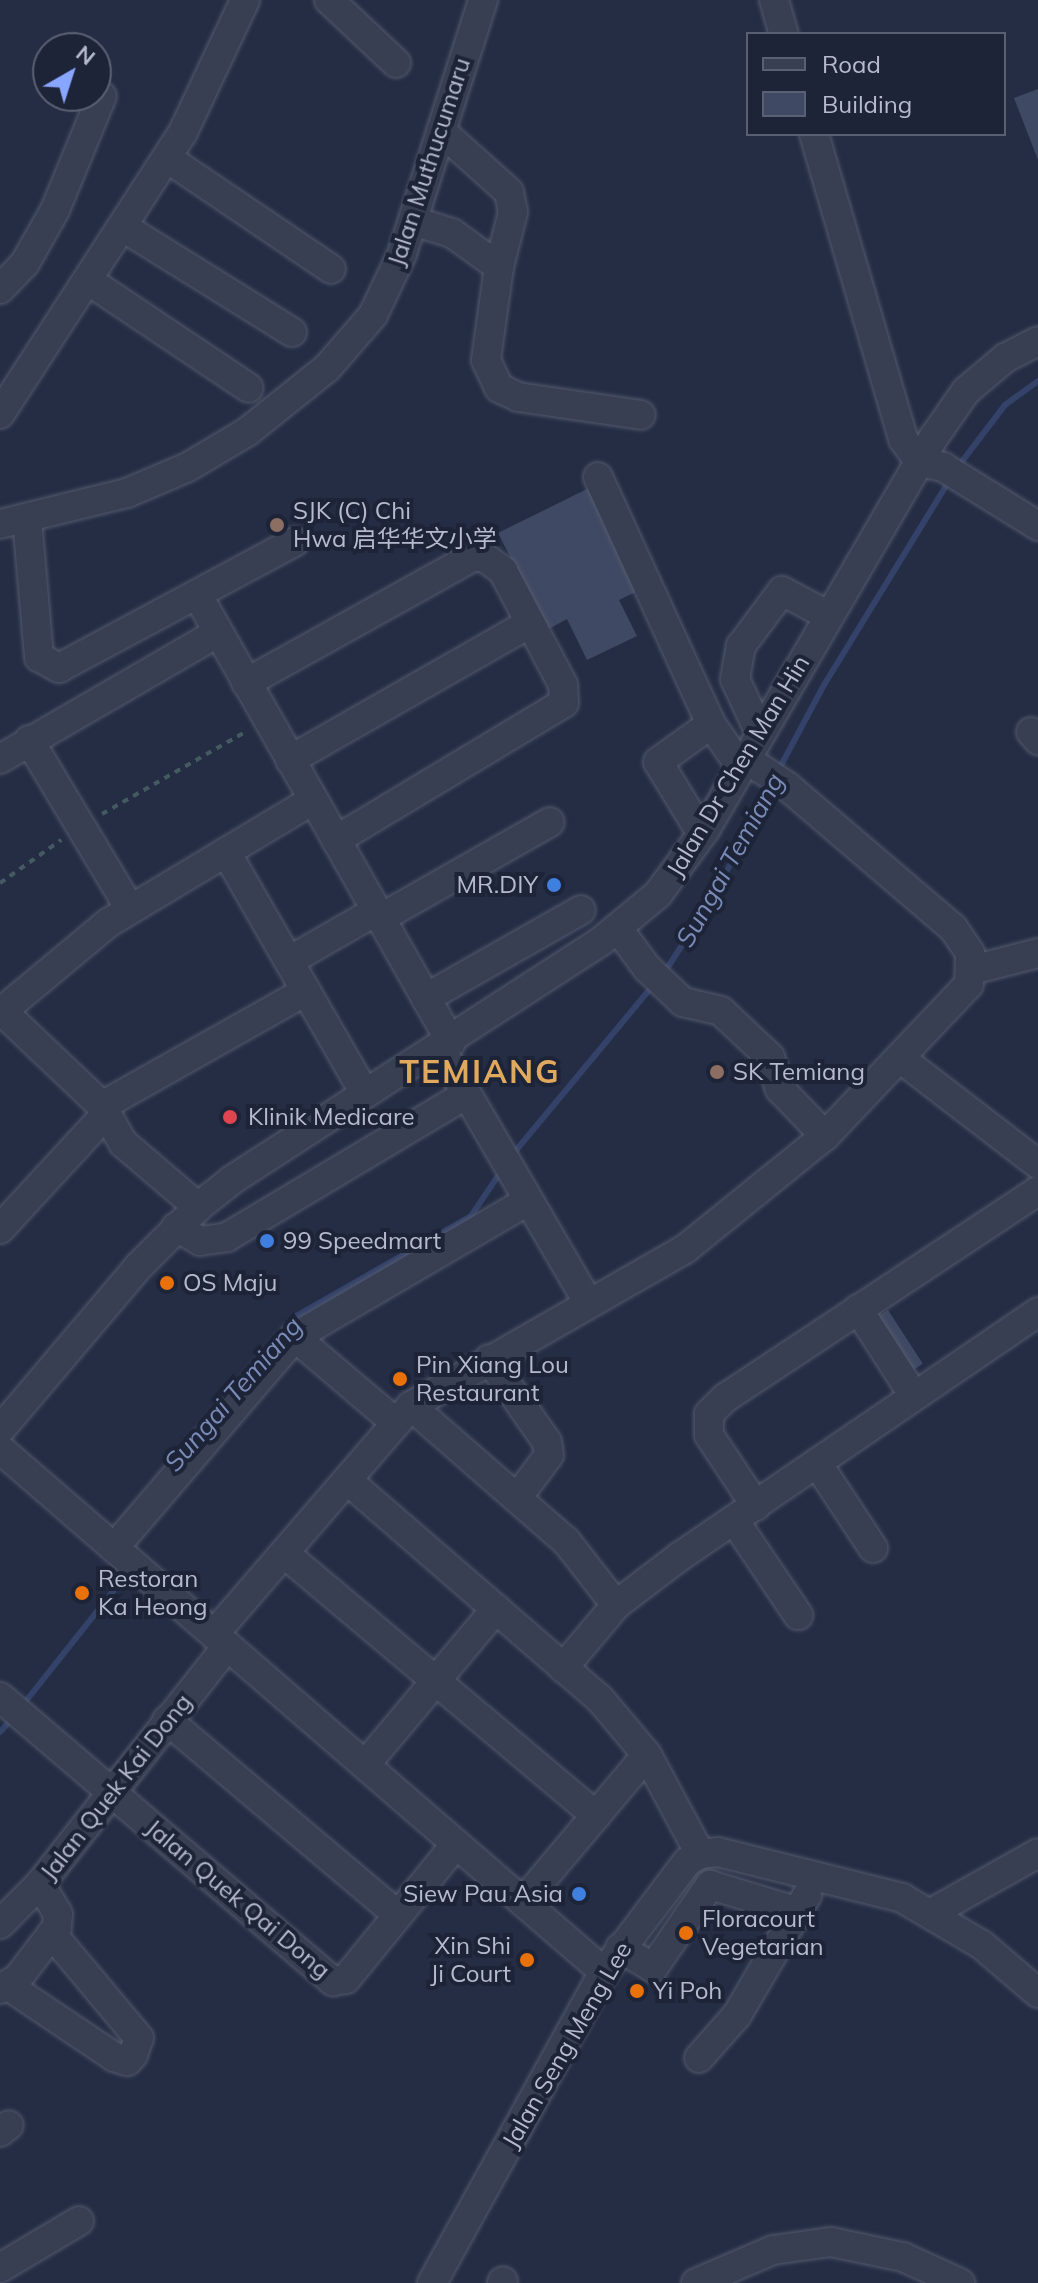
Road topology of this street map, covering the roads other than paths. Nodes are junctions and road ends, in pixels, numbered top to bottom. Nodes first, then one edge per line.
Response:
1 (245, 0) edge
2 (329, 0) edge
3 (483, 0) edge
4 (774, 0) edge
5 (783, 32) edge
6 (396, 63) dead end
7 (95, 112) edge
8 (441, 131) junction
9 (815, 136) edge
10 (167, 158) junction
11 (413, 221) junction
12 (123, 227) junction
13 (499, 267) junction
14 (331, 269) dead end
15 (89, 281) junction
16 (0, 289) edge
17 (292, 332) dead end
18 (1038, 341) edge
19 (249, 388) dead end
20 (0, 414) edge
21 (641, 415) dead end
22 (931, 464) junction
23 (598, 477) dead end
24 (14, 521) edge
25 (1038, 526) edge
26 (294, 542) dead end
27 (198, 596) junction
28 (829, 616) junction
29 (530, 623) junction
30 (217, 633) junction
31 (246, 683) junction
32 (711, 724) junction
33 (760, 733) junction
34 (29, 740) junction
35 (0, 759) edge
36 (290, 760) junction
37 (750, 765) junction
38 (313, 800) junction
39 (550, 822) dead end
40 (702, 834) junction
41 (336, 840) junction
42 (226, 852) junction
43 (130, 909) junction
44 (581, 910) dead end
45 (378, 914) junction
46 (619, 930) junction
47 (1038, 953) edge
48 (289, 961) junction
49 (972, 970) junction
50 (306, 991) junction
51 (426, 998) junction
52 (1, 1012) edge
53 (446, 1045) junction
54 (901, 1059) junction
55 (365, 1094) junction
56 (467, 1094) junction
57 (104, 1110) junction
58 (825, 1136) junction
59 (1038, 1164) edge
60 (521, 1189) junction
61 (1038, 1191) edge
62 (198, 1207) junction
63 (176, 1227) junction
64 (0, 1229) edge
65 (587, 1301) junction
66 (858, 1309) junction
67 (1038, 1312) edge
68 (295, 1337) junction
69 (489, 1359) junction
70 (36, 1387) junction
71 (914, 1396) junction
72 (0, 1400) edge
73 (404, 1414) junction
74 (0, 1430) edge
75 (0, 1449) edge
76 (817, 1463) junction
77 (347, 1480) junction
78 (517, 1498) junction
79 (745, 1513) junction
80 (114, 1548) junction
81 (873, 1548) dead end
82 (284, 1553) junction
83 (616, 1605) junction
84 (496, 1609) junction
85 (798, 1615) dead end
86 (220, 1640) junction
87 (563, 1668) junction
88 (436, 1681) junction
89 (4, 1700) edge
90 (167, 1720) junction
91 (647, 1755) junction
92 (365, 1765) junction
93 (110, 1792) junction
94 (596, 1816) junction
95 (456, 1844) junction
96 (1038, 1853) edge
97 (700, 1854) junction
98 (815, 1876) junction
99 (40, 1884) junction
100 (523, 1902) junction
101 (799, 1912) junction
102 (933, 1912) junction
103 (398, 1915) junction
104 (0, 1924) edge
105 (52, 1934) junction
106 (620, 1948) junction
107 (604, 1972) junction
108 (3, 1987) edge
109 (1038, 1993) edge
110 (699, 2058) dead end
111 (79, 2221) dead end
112 (0, 2268) edge
113 (438, 2281) edge
114 (696, 2283) edge
115 (960, 2283) edge

1 - 10 street
2 - 6 street
3 - 8 street, Jalan Muthucumaru
4 - 5 street
7 - 16 street
8 - 11 street, Jalan Muthucumaru
8 - 13 street
9 - 22 street
10 - 12 street
10 - 14 street
11 - 13 street
11 - 24 street, Jalan Muthucumaru
12 - 15 street
12 - 17 street
13 - 21 street
15 - 19 street
15 - 20 street
18 - 22 street, Jalan Dr Chen Man Hin
22 - 25 street
22 - 28 street, Jalan Dr Chen Man Hin
23 - 32 street
24 - 27 street
26 - 27 street
27 - 30 street
28 - 33 street, Jalan Dr Chen Man Hin
28 - 33 street
29 - 31 street
29 - 36 street
29 - 41 street
30 - 31 street
30 - 34 street
31 - 36 street
32 - 37 street
32 - 40 street
33 - 37 street, Jalan Dr Chen Man Hin
34 - 35 street
34 - 43 street
36 - 38 street
37 - 40 street, Jalan Dr Chen Man Hin
37 - 49 street
38 - 41 street
38 - 42 street
39 - 45 street
40 - 46 street, Jalan Dr Chen Man Hin
41 - 45 street
42 - 43 street
42 - 48 street
43 - 52 street
44 - 51 street
45 - 48 street
45 - 51 street
46 - 53 street, Jalan Dr Chen Man Hin
46 - 58 street
47 - 49 street
48 - 50 street
49 - 54 street, Jalan Quek Kai Dong
50 - 55 street
50 - 57 street
51 - 53 street
52 - 57 street
53 - 55 street, Jalan Dr Chen Man Hin
53 - 56 street
54 - 58 street, Jalan Quek Kai Dong
54 - 59 street
55 - 62 street, Jalan Dr Chen Man Hin
56 - 60 street
56 - 63 street
57 - 62 street
57 - 64 street
58 - 65 street, Jalan Quek Kai Dong
60 - 65 street
60 - 68 street
61 - 66 street
62 - 63 street, Jalan Dr Chen Man Hin
63 - 70 street, Jalan Dr Chen Man Hin
65 - 69 street, Jalan Quek Kai Dong
66 - 71 street
66 - 79 street
67 - 71 street
68 - 73 street
68 - 80 street
69 - 73 street, Jalan Quek Kai Dong
69 - 78 street
70 - 72 street
70 - 74 street, Jalan Dr Chen Man Hin
71 - 76 street
73 - 77 street, Jalan Quek Kai Dong
73 - 78 street
75 - 80 street
76 - 79 street
76 - 81 street
77 - 82 street, Jalan Quek Kai Dong
77 - 84 street
78 - 83 street
79 - 83 street
79 - 85 street
80 - 86 street
82 - 86 street, Jalan Quek Kai Dong
82 - 88 street
83 - 87 street
84 - 87 street
84 - 88 street
86 - 90 street, Jalan Quek Kai Dong
86 - 92 street
87 - 91 street
88 - 92 street
88 - 94 street
89 - 93 street, Jalan Quek Qai Dong
90 - 93 street, Jalan Quek Kai Dong
90 - 103 street
91 - 94 street
91 - 97 street
92 - 95 street
93 - 99 street, Jalan Quek Kai Dong
93 - 103 street, Jalan Quek Qai Dong
94 - 100 street
95 - 100 street
95 - 103 street, Jalan Quek Qai Dong
96 - 102 street
97 - 98 street
97 - 106 street, Jalan Seng Meng Lee
98 - 101 street
98 - 102 street
99 - 104 street, Jalan Quek Kai Dong
99 - 105 street
100 - 107 street
101 - 106 street
101 - 110 street
102 - 109 street
105 - 108 street
105 - 108 street
106 - 107 street, Jalan Seng Meng Lee
107 - 113 street, Jalan Seng Meng Lee
111 - 112 street
114 - 115 street

